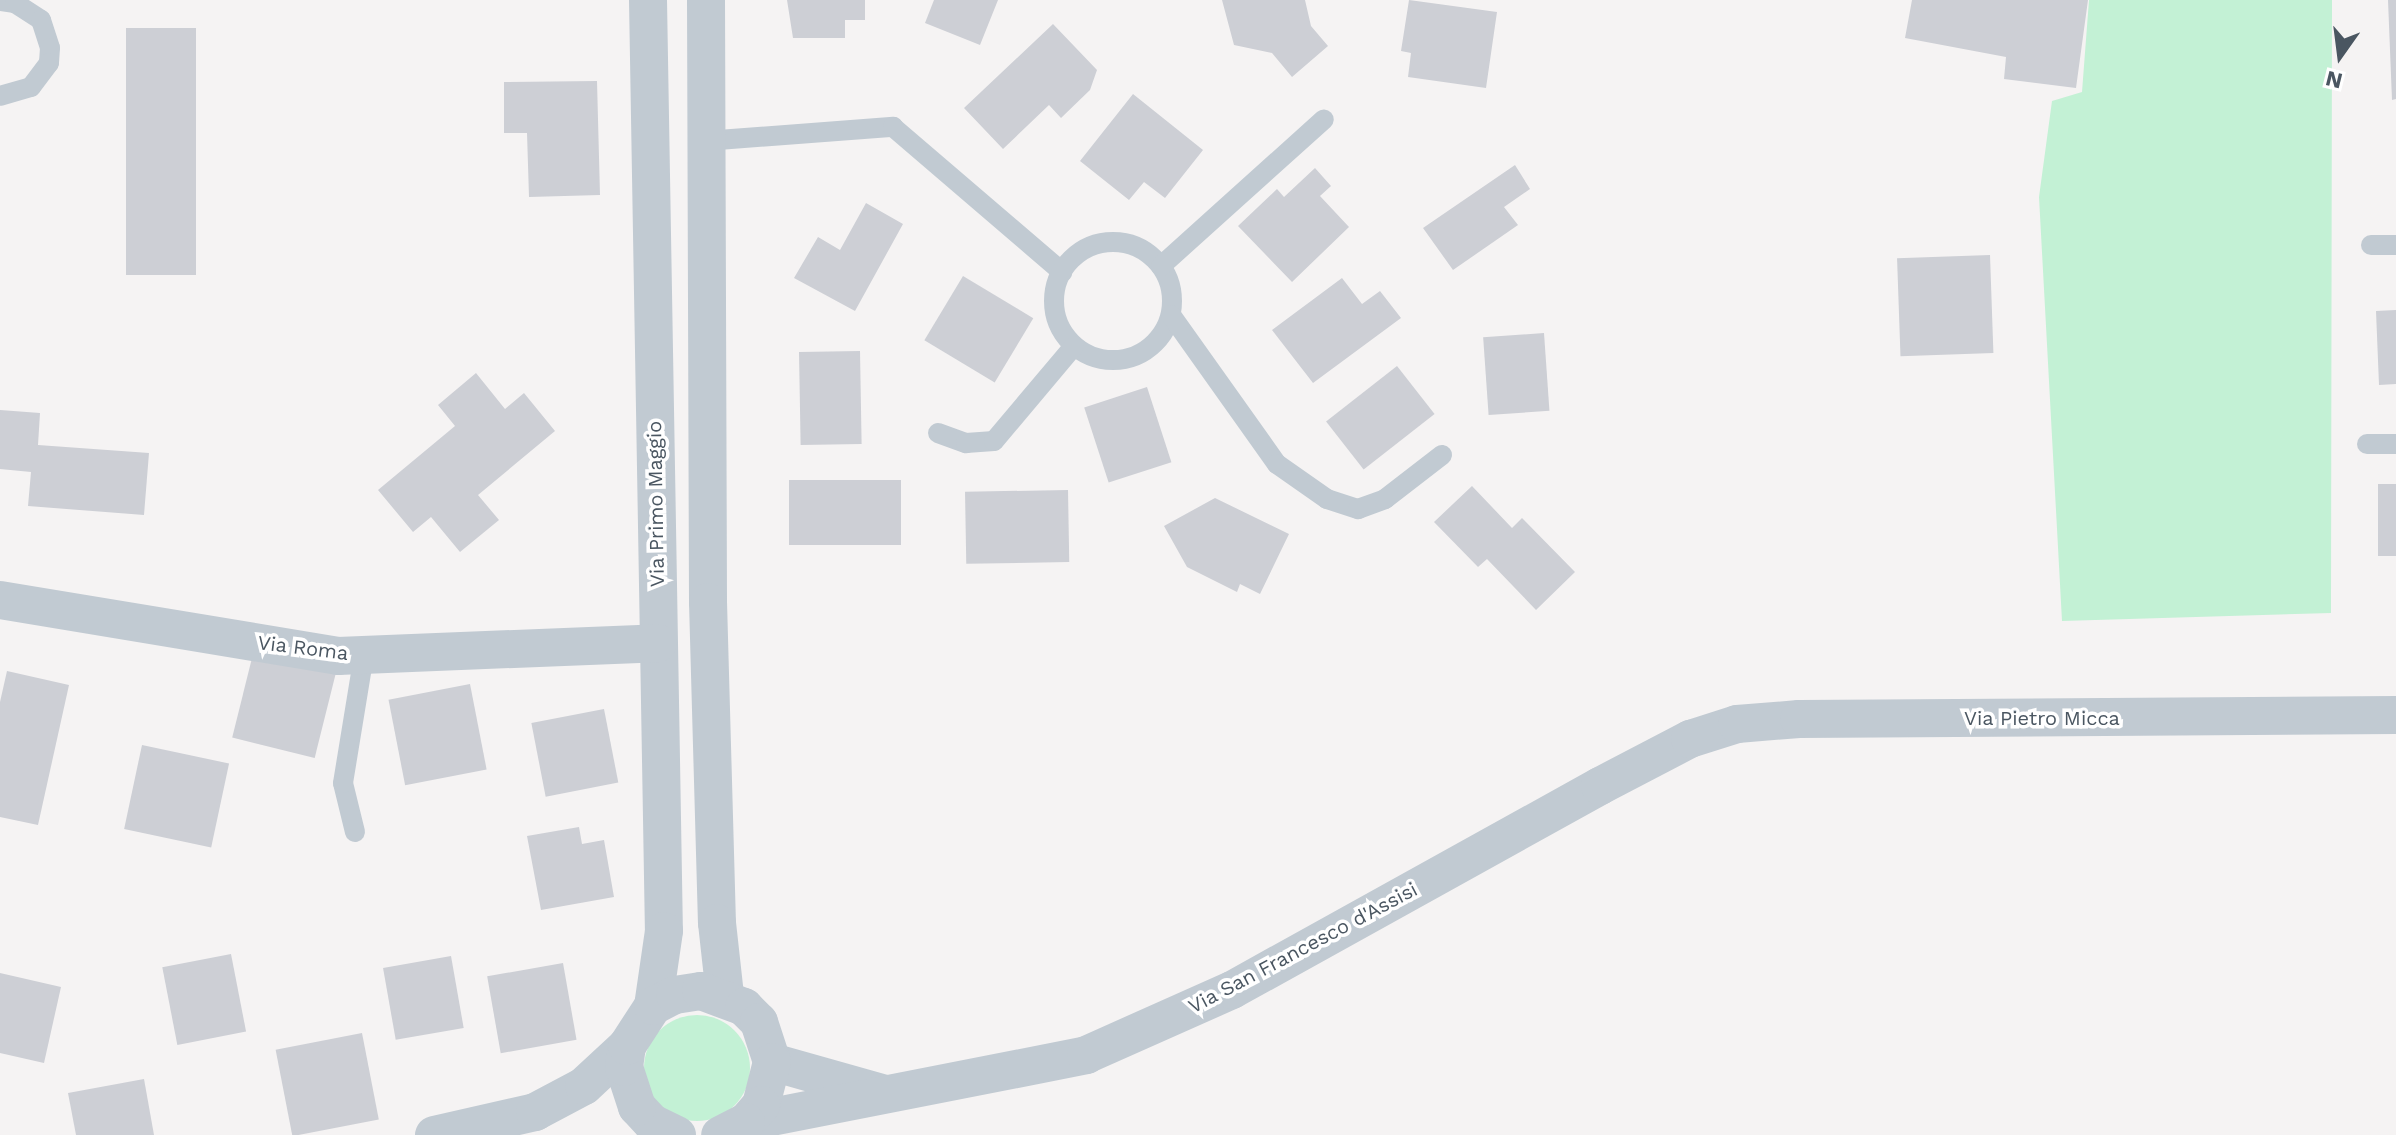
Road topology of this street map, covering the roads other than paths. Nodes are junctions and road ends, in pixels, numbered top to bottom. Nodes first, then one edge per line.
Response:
1 (648, 0) edge
2 (706, 0) edge
3 (0, 1) edge
4 (33, 5) edge
5 (0, 96) edge
6 (1324, 119) dead end
7 (705, 141) junction
8 (2371, 245) dead end
9 (2396, 245) edge
10 (1161, 266) junction
11 (1062, 272) junction
12 (1171, 315) junction
13 (1074, 346) junction
14 (938, 433) dead end
15 (2367, 444) dead end
16 (2396, 444) edge
17 (1442, 455) dead end
18 (0, 600) edge
19 (658, 643) junction
20 (364, 655) junction
21 (2396, 715) edge
22 (1690, 739) joint
23 (355, 832) dead end
24 (725, 996) junction
25 (653, 1006) junction
26 (627, 1046) junction
27 (772, 1062) junction
28 (894, 1096) junction
29 (733, 1128) edge
30 (672, 1134) edge
31 (434, 1135) edge

1 - 19 street, Via Primo Maggio
2 - 7 street
3 - 4 lane
4 - 5 lane
6 - 10 lane
7 - 11 lane
7 - 24 street
8 - 9 lane
10 - 11 lane
10 - 12 lane
11 - 13 lane
12 - 13 lane
12 - 17 lane
13 - 14 lane
15 - 16 lane
18 - 20 street, Via Roma
19 - 20 street, Via Roma
19 - 25 street, Via Primo Maggio
20 - 23 lane
21 - 22 street, Via Pietro Micca
22 - 28 street, Via San Francesco d'Assisi
24 - 25 street
24 - 27 street
25 - 26 street
26 - 30 street
26 - 31 street
27 - 28 street, Via San Francesco d'Assisi
27 - 29 street
28 - 29 street, Via San Francesco d'Assisi

